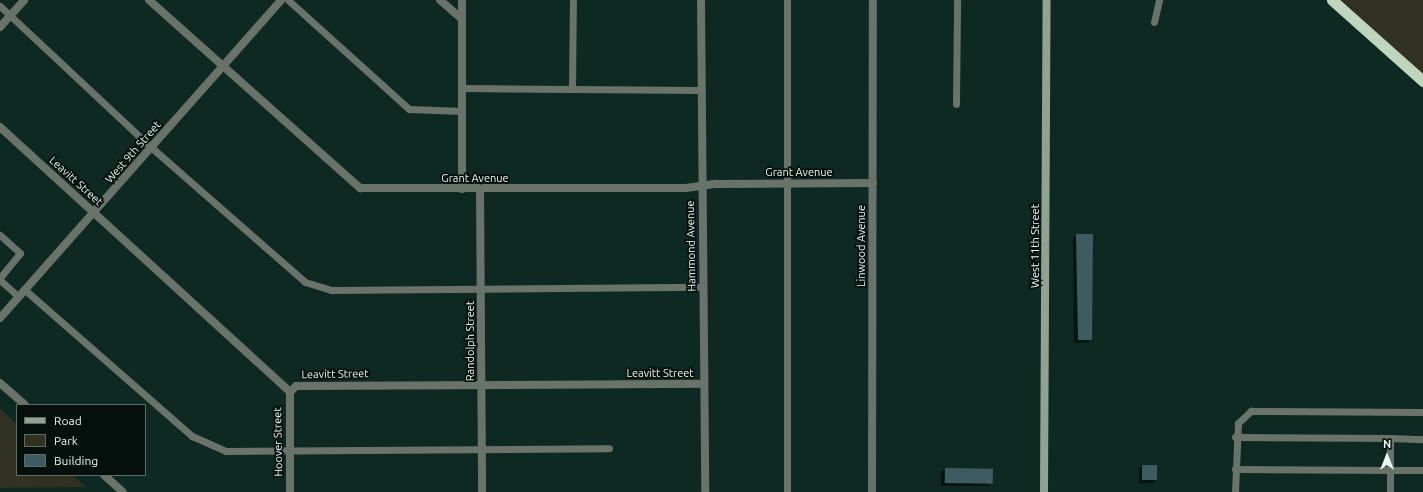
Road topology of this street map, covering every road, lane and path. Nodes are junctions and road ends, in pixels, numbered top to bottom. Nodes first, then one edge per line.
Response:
1 (24, 0) edge
2 (149, 0) edge
3 (281, 0) edge
4 (288, 0) edge
5 (440, 0) edge
6 (462, 0) edge
7 (573, 0) edge
8 (701, 0) edge
9 (787, 0) edge
10 (873, 0) edge
11 (957, 0) edge
12 (1047, 0) edge
13 (1159, 0) edge
14 (1332, 0) edge
15 (0, 6) edge
16 (10, 16) junction
17 (462, 19) junction
18 (1154, 22) dead end
19 (0, 27) edge
20 (224, 66) junction
21 (1423, 81) edge
22 (462, 88) junction
23 (572, 89) junction
24 (701, 90) junction
25 (956, 104) dead end
26 (462, 111) junction
27 (0, 127) edge
28 (152, 148) junction
29 (873, 183) junction
30 (788, 184) junction
31 (700, 186) junction
32 (462, 189) junction
33 (480, 189) junction
34 (95, 212) junction
35 (0, 235) edge
36 (0, 279) edge
37 (702, 287) junction
38 (25, 290) junction
39 (480, 290) junction
40 (19, 297) junction
41 (0, 318) edge
42 (0, 382) edge
43 (481, 383) junction
44 (704, 384) junction
45 (290, 392) junction
46 (24, 404) edge
47 (1423, 412) edge
48 (1235, 437) junction
49 (1390, 438) junction
50 (1423, 438) edge
51 (482, 448) junction
52 (609, 448) dead end
53 (289, 450) junction
54 (1235, 469) junction
55 (1390, 470) junction
56 (1423, 470) edge
57 (105, 476) edge
58 (123, 492) edge
59 (290, 492) edge
60 (482, 492) edge
61 (705, 492) edge
62 (787, 492) edge
63 (872, 492) edge
64 (1044, 492) edge
65 (1235, 492) edge
66 (1390, 492) edge

1 - 16 street
2 - 20 street, Grant Avenue
3 - 20 street, West 9th Street
4 - 26 lane
5 - 17 street
6 - 17 street
7 - 23 lane
8 - 24 street, Hammond Avenue
9 - 30 lane
10 - 29 street, Linwood Avenue
11 - 25 lane
12 - 64 main road, West 11th Street
13 - 18 lane
14 - 21 highway
15 - 16 lane
16 - 19 street
16 - 28 lane
17 - 22 street
20 - 28 street, West 9th Street
20 - 32 street, Grant Avenue
22 - 23 lane
22 - 26 street
23 - 24 lane
24 - 31 street, Hammond Avenue
26 - 32 street
27 - 34 street, Leavitt Street
28 - 34 street, West 9th Street
28 - 39 lane
29 - 30 street, Grant Avenue
29 - 63 street, Linwood Avenue
30 - 31 street, Grant Avenue
30 - 62 lane
31 - 33 street, Grant Avenue
31 - 37 street, Hammond Avenue
32 - 33 street, Grant Avenue
33 - 39 street, Randolph Street
34 - 38 street, West 9th Street
34 - 45 street, Leavitt Street
35 - 36 lane
36 - 40 lane
37 - 39 lane
37 - 44 street, Hammond Avenue
38 - 40 street, West 9th Street
38 - 53 lane
39 - 43 street, Randolph Street
40 - 41 street, West 9th Street
42 - 46 street
43 - 44 street, Leavitt Street
43 - 45 street, Leavitt Street
43 - 51 street, Randolph Street
44 - 61 street, Hammond Avenue
45 - 53 street, Hoover Street
47 - 48 lane
48 - 49 lane
48 - 54 lane
49 - 50 lane
49 - 55 lane
51 - 52 lane
51 - 53 lane
51 - 60 street, Randolph Street
53 - 59 street, Hoover Street
54 - 55 lane
54 - 65 lane
55 - 56 lane
55 - 66 lane
57 - 58 street

